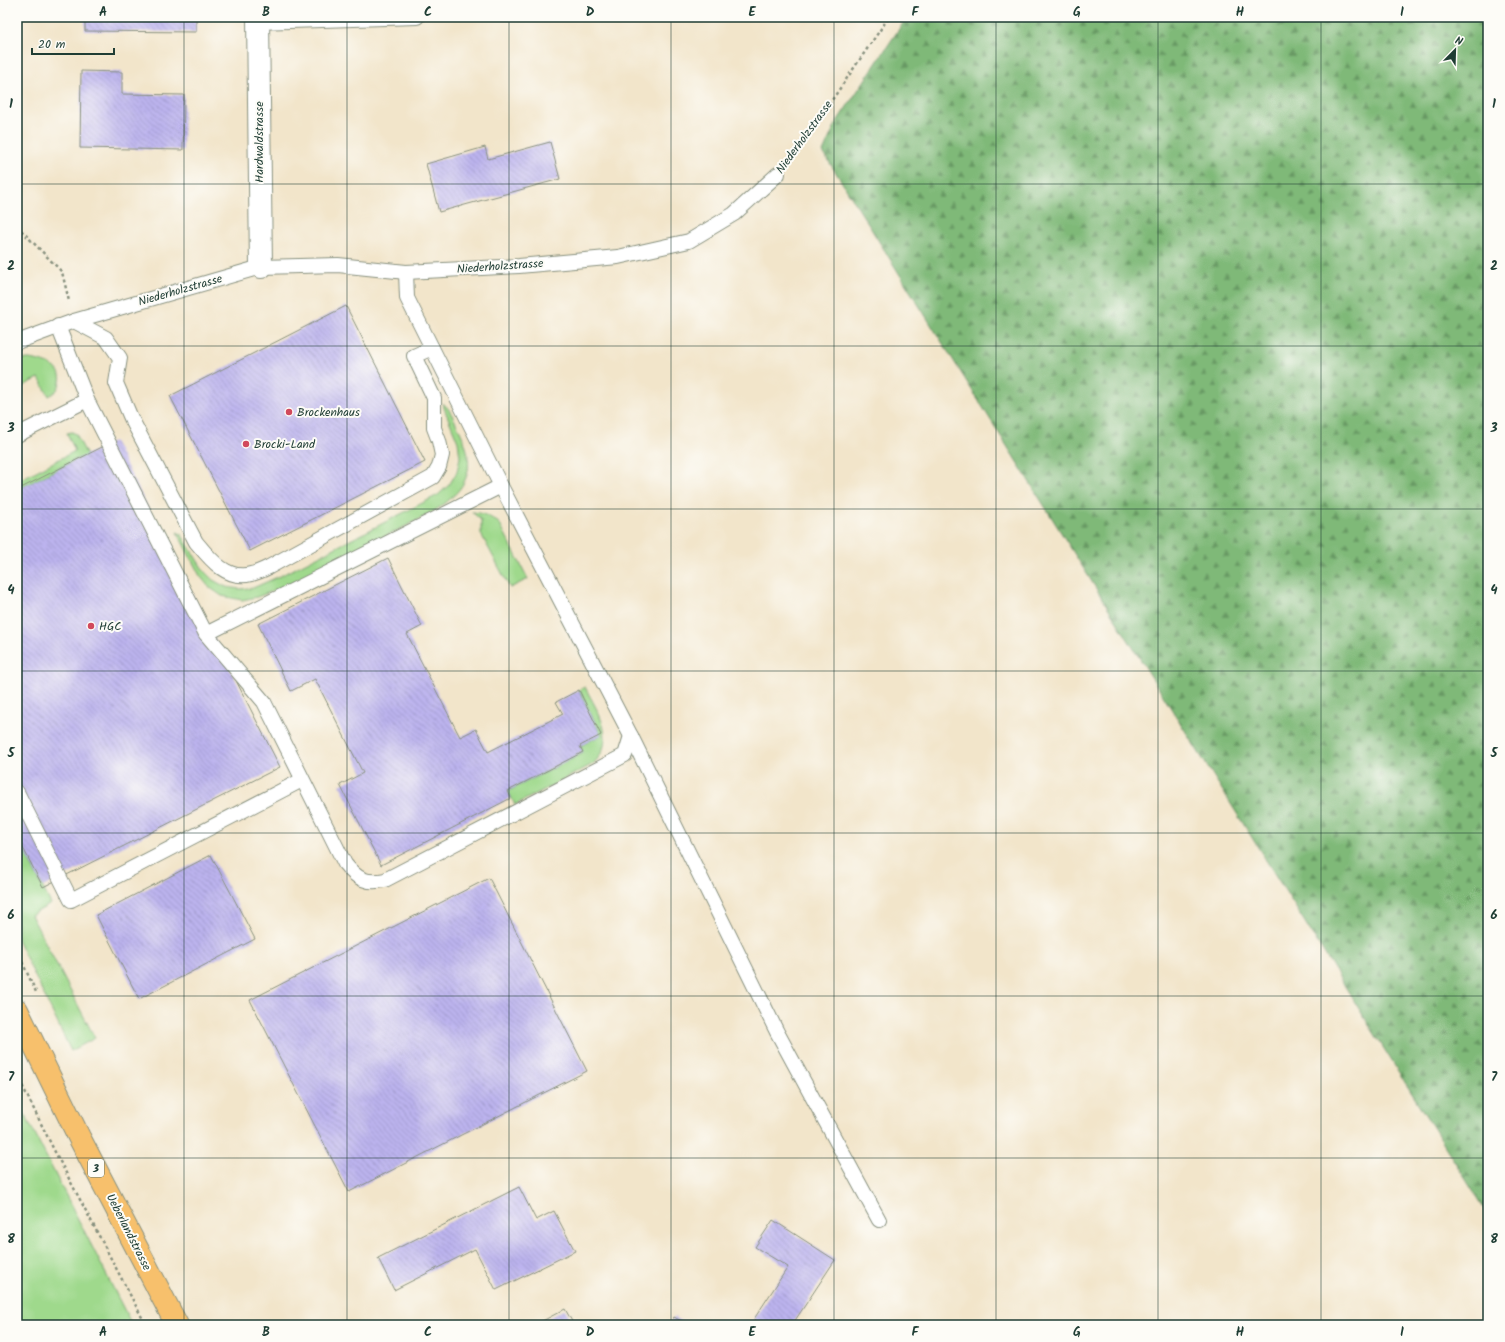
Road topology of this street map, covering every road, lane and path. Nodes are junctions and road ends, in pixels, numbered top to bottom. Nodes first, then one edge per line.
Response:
1 (18, 17) edge
2 (417, 17) edge
3 (889, 17) edge
4 (258, 20) edge
5 (17, 25) edge
6 (778, 174) joint
7 (17, 226) edge
8 (261, 267) junction
9 (406, 272) junction
10 (74, 321) junction
11 (58, 326) junction
12 (17, 342) edge
13 (432, 348) junction
14 (87, 400) junction
15 (17, 435) edge
16 (501, 486) junction
17 (206, 634) junction
18 (631, 736) junction
19 (302, 780) junction
20 (17, 792) edge
21 (17, 1010) edge
22 (17, 1075) edge
23 (878, 1220) dead end
24 (146, 1325) edge
25 (177, 1325) edge

1 - 5 path
2 - 4 lane
3 - 6 path, Niederholzstrasse
4 - 8 street, Hardwaldstrasse
6 - 9 lane, Niederholzstrasse
7 - 10 path
8 - 9 lane, Niederholzstrasse
8 - 10 lane, Niederholzstrasse
9 - 13 lane
10 - 11 lane, Niederholzstrasse
10 - 13 lane
11 - 12 lane, Niederholzstrasse
11 - 14 lane
13 - 16 lane
14 - 15 lane
14 - 17 lane
16 - 17 lane
16 - 18 lane
17 - 19 lane
18 - 19 lane
18 - 23 lane
19 - 20 lane
21 - 25 main road, Ueberlandstrasse / 3
22 - 24 path

